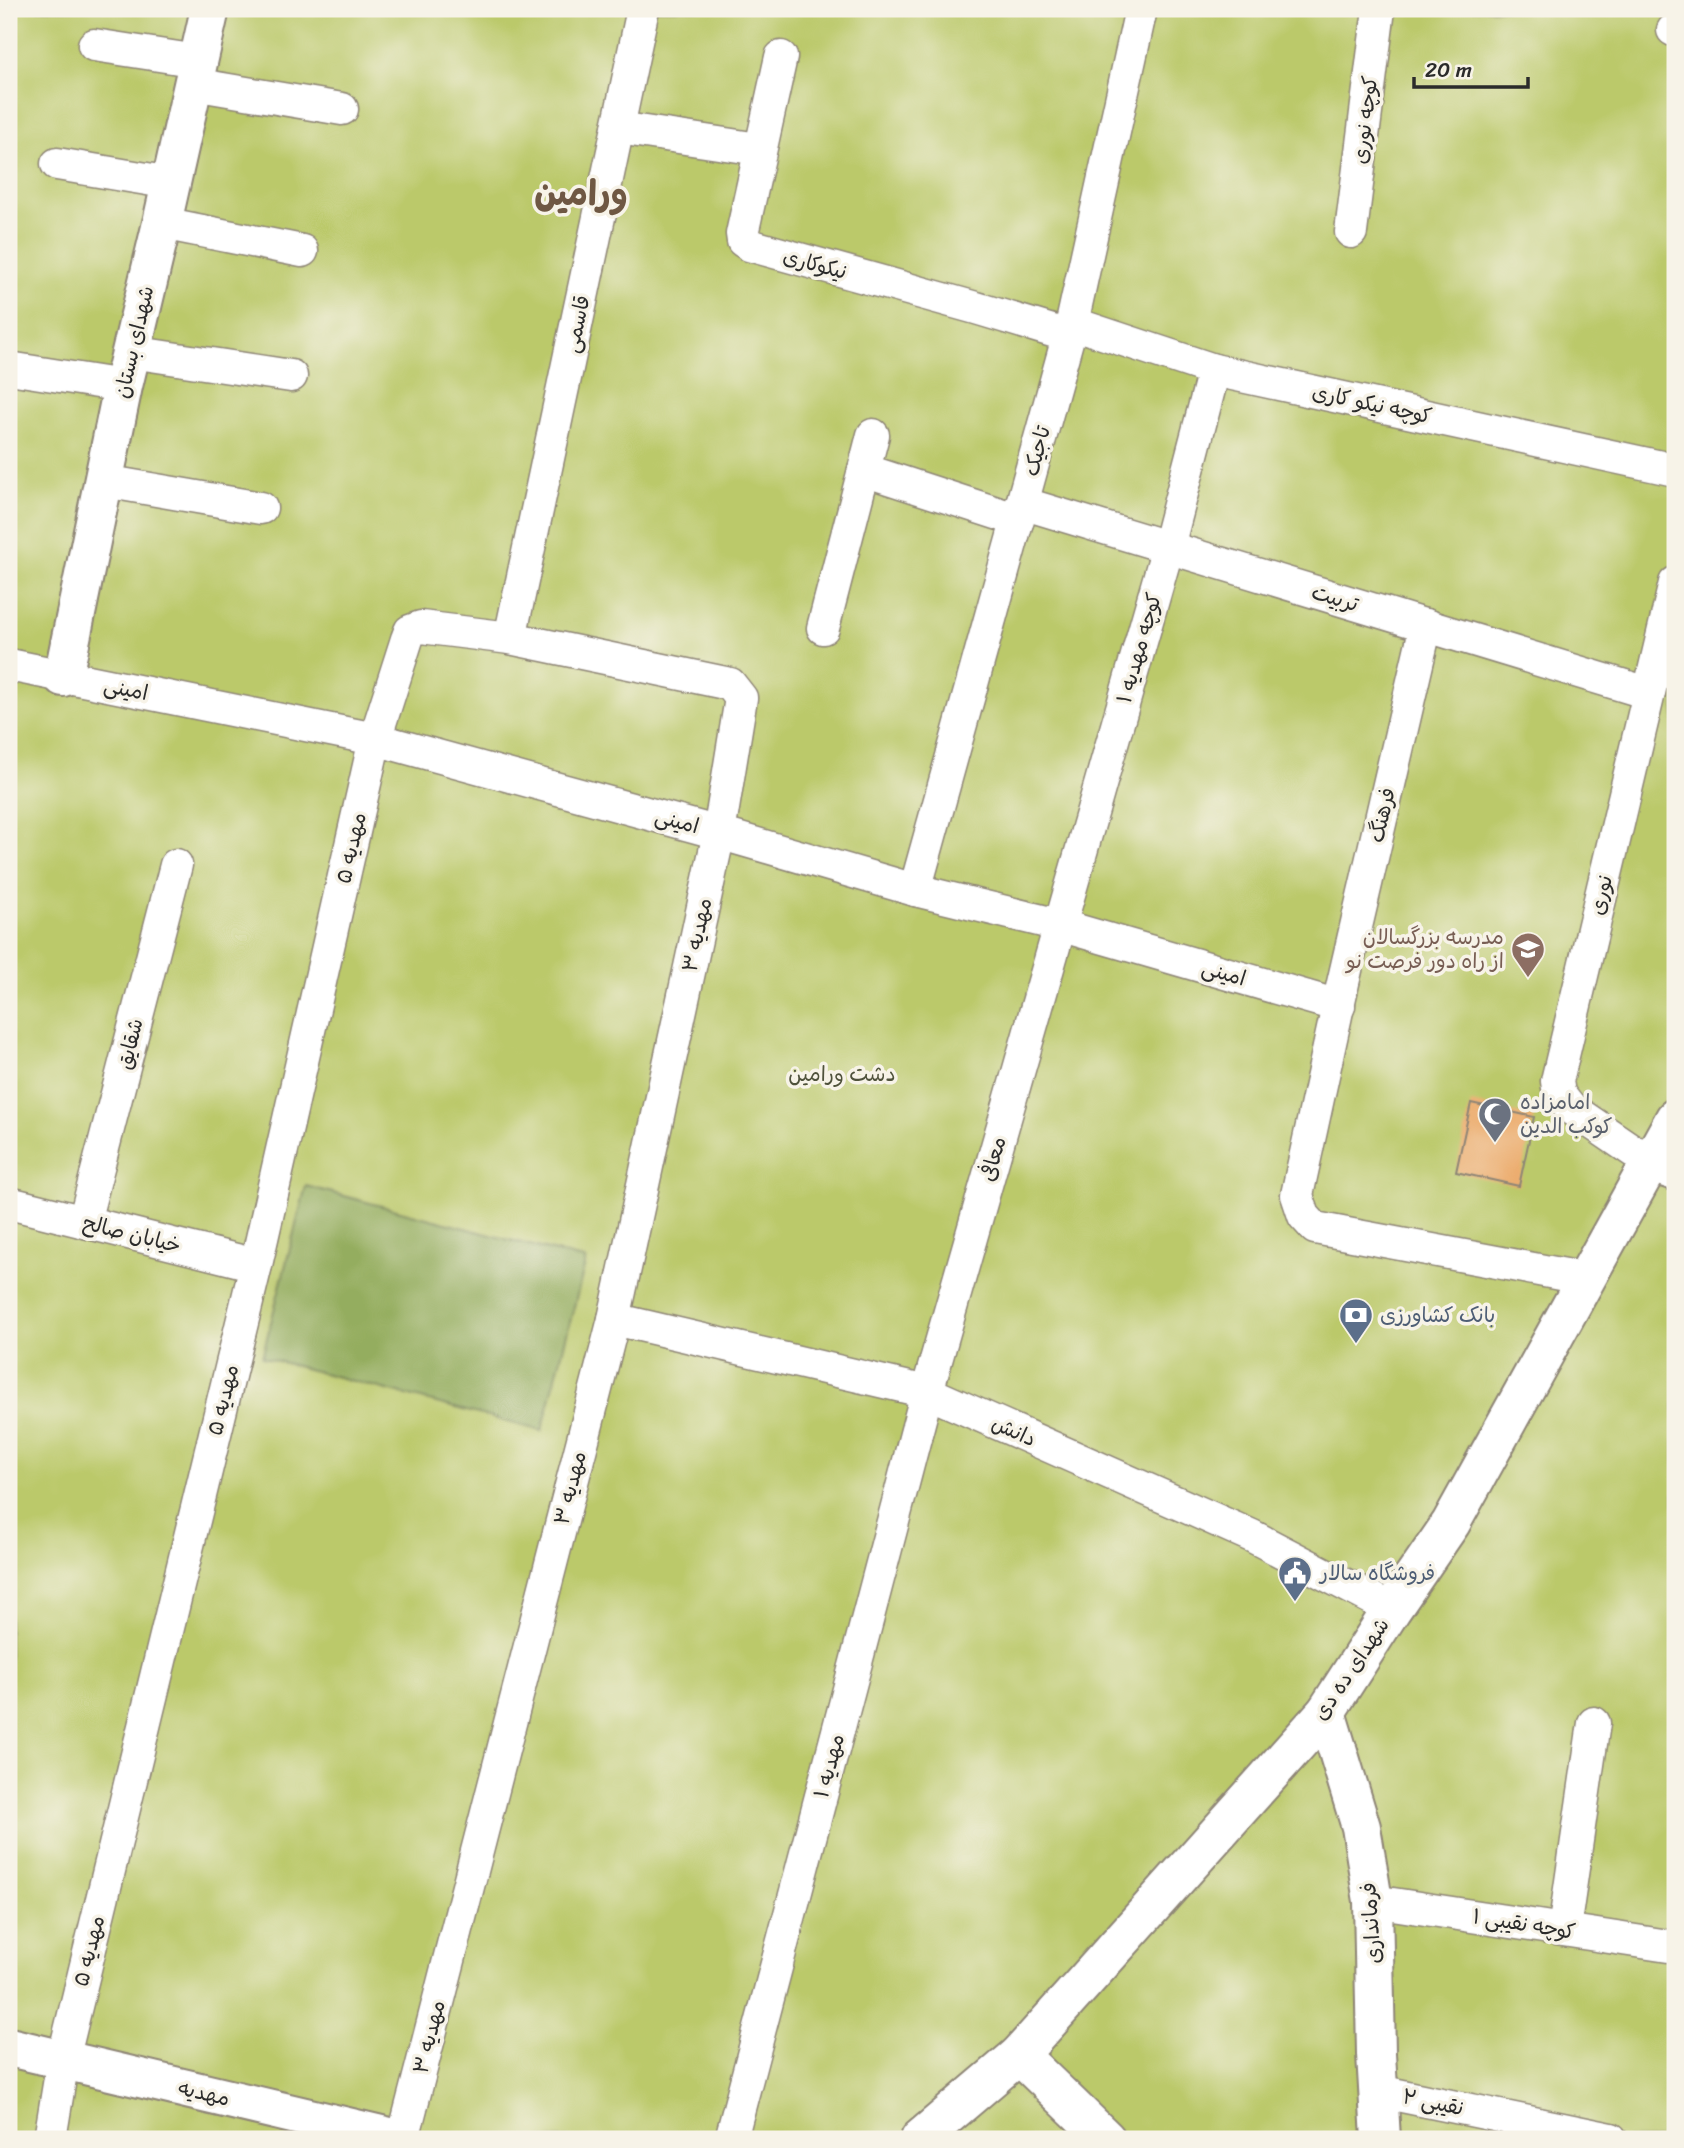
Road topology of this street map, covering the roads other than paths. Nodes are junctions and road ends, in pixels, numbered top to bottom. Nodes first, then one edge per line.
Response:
1 (209, 9) edge
2 (643, 9) edge
3 (1140, 9) edge
4 (1379, 9) edge
5 (94, 45) dead end
6 (781, 57) dead end
7 (195, 73) junction
8 (342, 109) dead end
9 (618, 128) junction
10 (759, 149) junction
11 (57, 164) dead end
12 (171, 183) junction
13 (162, 223) junction
14 (1351, 232) dead end
15 (302, 251) dead end
16 (1070, 329) junction
17 (9, 368) edge
18 (127, 369) junction
19 (1214, 370) junction
20 (291, 376) dead end
21 (873, 435) dead end
22 (864, 470) junction
23 (1675, 470) edge
24 (104, 481) junction
25 (261, 508) dead end
26 (1020, 511) junction
27 (1168, 547) junction
28 (1675, 583) edge
29 (1426, 625) junction
30 (823, 628) dead end
31 (510, 638) junction
32 (9, 666) edge
33 (63, 677) junction
34 (1648, 693) junction
35 (375, 739) junction
36 (719, 832) junction
37 (176, 865) dead end
38 (915, 890) junction
39 (1059, 925) junction
40 (1339, 1006) junction
41 (1675, 1118) edge
42 (1663, 1167) edge
43 (9, 1203) edge
44 (84, 1222) junction
45 (256, 1265) junction
46 (1587, 1279) junction
47 (614, 1319) junction
48 (927, 1392) junction
49 (1391, 1609) junction
50 (1326, 1712) junction
51 (1594, 1723) dead end
52 (1373, 1901) junction
53 (1564, 1930) junction
54 (1675, 1947) edge
55 (9, 2047) edge
56 (1019, 2054) junction
57 (62, 2060) junction
58 (1378, 2091) junction
59 (50, 2139) edge
60 (400, 2139) edge
61 (731, 2139) edge
62 (920, 2139) edge
63 (1106, 2139) edge
64 (1381, 2139) edge
65 (1611, 2139) edge

1 - 7 street, شهدای بستان
2 - 9 street, قاسمی
3 - 16 street, تاجیک
4 - 14 street, کوچه نوری
5 - 7 street
6 - 10 street, نیکوکاری
7 - 8 street
7 - 12 street, شهدای بستان
9 - 10 street
9 - 31 street, قاسمی
10 - 16 street, نیکوکاری
11 - 12 street
12 - 13 street, شهدای بستان
13 - 15 street
13 - 18 street, شهدای بستان
16 - 19 street, کوچه نیکو کاری
16 - 26 street, تاجیک
17 - 18 street
18 - 20 street
18 - 24 street, شهدای بستان
19 - 23 street, کوچه نیکو کاری
19 - 27 street, کوچه مهدیه ۱
21 - 22 street
22 - 26 street, تربیت
22 - 30 street
24 - 25 street
24 - 33 street, شهدای بستان
26 - 27 street, تربیت
26 - 38 street, تاجیک
27 - 29 street, تربیت
27 - 39 street, کوچه مهدیه ۱
28 - 34 street, نوری
29 - 34 street, تربیت
29 - 40 street, فرهنگ
31 - 35 street, مهدیه ۵
31 - 36 street, مهدیه ۳
32 - 33 street, امینی
33 - 35 street, امینی
34 - 42 street, نوری
35 - 36 street, امینی
35 - 45 street, مهدیه ۵
36 - 38 street, امینی
36 - 47 street, مهدیه ۳
37 - 44 street, شقایق
38 - 39 street, امینی
39 - 40 street, امینی
39 - 48 street, معافی
40 - 46 street, فرهنگ
41 - 42 street, شهدای ده دی
42 - 46 street, شهدای ده دی
43 - 44 street, خیابان صالح
44 - 45 street, خیابان صالح
45 - 57 street, مهدیه ۵
46 - 49 street, شهدای ده دی
47 - 48 street, دانش
47 - 60 street, مهدیه ۳
48 - 49 street, دانش
48 - 61 street, مهدیه ۱
49 - 50 street, شهدای ده دی
50 - 52 street, فرمانداری
50 - 56 street, شهدای ده دی
51 - 53 street
52 - 53 street, کوچه نقیبی ۱
52 - 58 street, فرمانداری
53 - 54 street, کوچه نقیبی ۱
55 - 57 street, مهدیه
56 - 62 street, شهدای ده دی
56 - 63 street
57 - 59 street, مهدیه ۵
57 - 60 street, مهدیه
58 - 64 street, فرمانداری
58 - 65 street, نقیبی ۲

